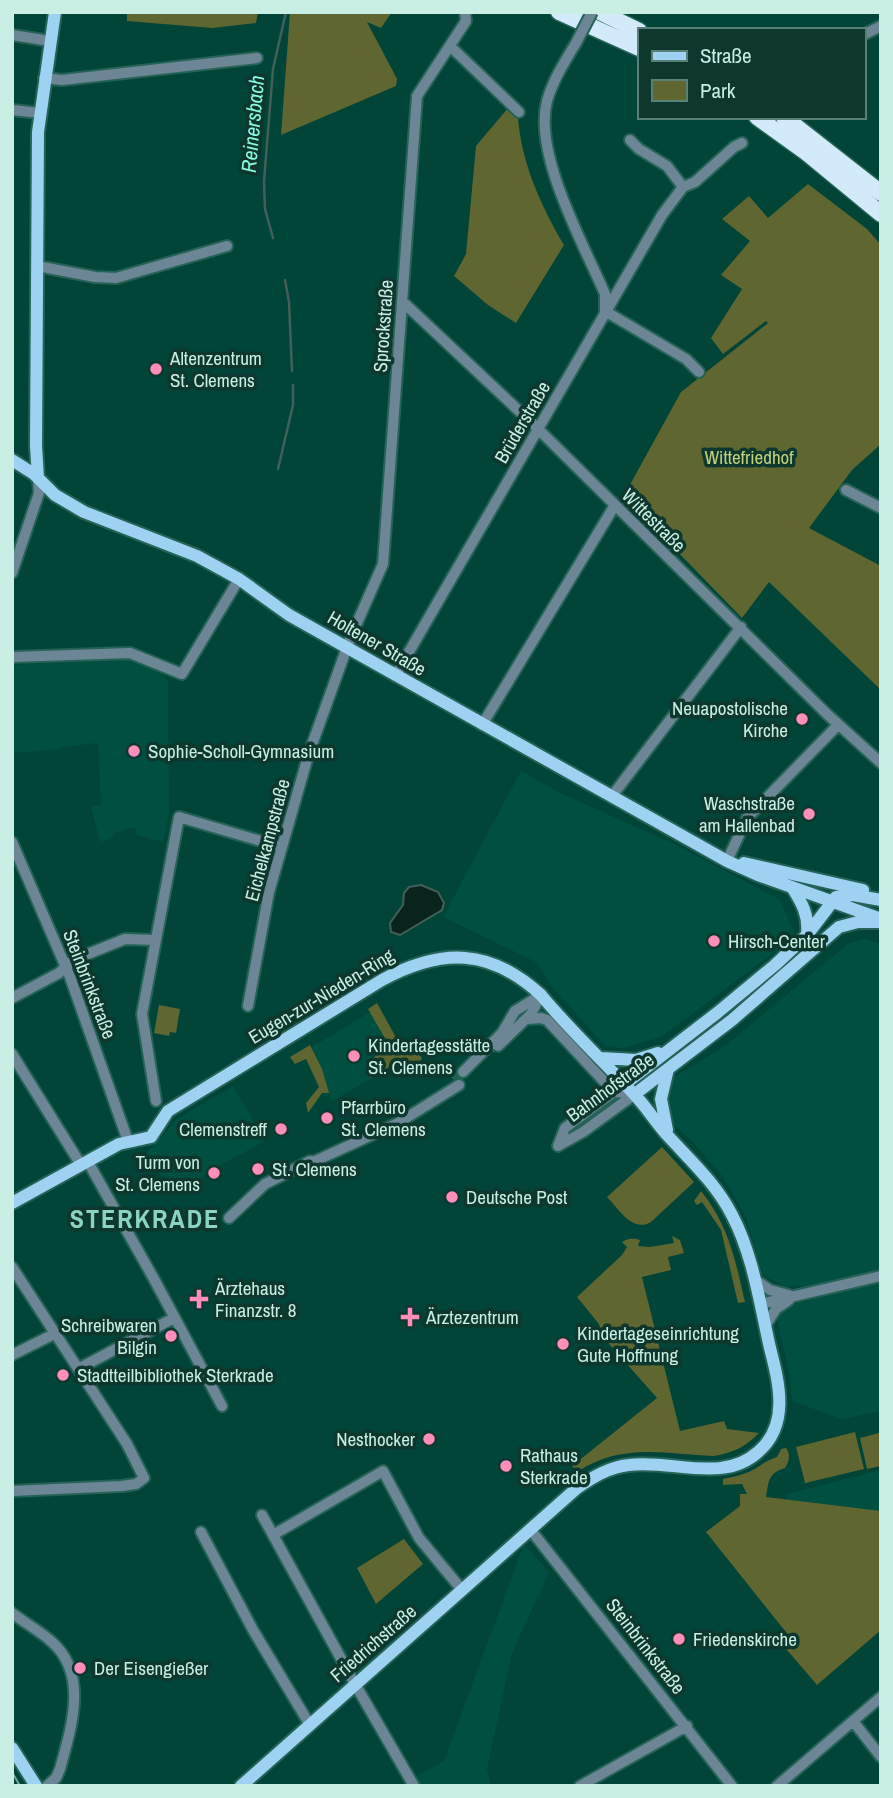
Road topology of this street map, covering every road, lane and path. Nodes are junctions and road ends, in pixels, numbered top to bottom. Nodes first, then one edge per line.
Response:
1 (55, 12) edge
2 (465, 12) edge
3 (559, 12) edge
4 (593, 12) edge
5 (600, 12) edge
6 (881, 26) edge
7 (638, 31) edge
8 (865, 34) edge
9 (12, 35) edge
10 (50, 41) junction
11 (450, 46) junction
12 (638, 48) edge
13 (257, 58) dead end
14 (44, 78) junction
15 (12, 110) edge
16 (519, 112) dead end
17 (40, 113) junction
18 (760, 119) edge
19 (787, 119) edge
20 (630, 140) dead end
21 (742, 143) dead end
22 (683, 187) junction
23 (881, 193) edge
24 (881, 214) edge
25 (228, 246) dead end
26 (37, 267) junction
27 (403, 302) junction
28 (605, 311) junction
29 (699, 373) dead end
30 (538, 429) junction
31 (12, 460) edge
32 (38, 478) junction
33 (846, 490) dead end
34 (615, 505) junction
35 (881, 508) edge
36 (12, 573) edge
37 (239, 579) junction
38 (741, 628) junction
39 (347, 649) junction
40 (12, 657) edge
41 (395, 676) junction
42 (482, 725) junction
43 (838, 725) junction
44 (881, 763) edge
45 (612, 796) junction
46 (12, 842) edge
47 (281, 847) junction
48 (727, 861) junction
49 (826, 881) junction
50 (792, 887) junction
51 (881, 899) edge
52 (836, 901) junction
53 (881, 920) edge
54 (839, 927) junction
55 (807, 935) junction
56 (155, 940) junction
57 (65, 966) junction
58 (541, 995) junction
59 (12, 998) edge
60 (248, 1006) dead end
61 (530, 1018) junction
62 (668, 1049) junction
63 (12, 1054) edge
64 (601, 1058) junction
65 (668, 1069) junction
66 (461, 1079) junction
67 (619, 1088) junction
68 (635, 1094) junction
69 (156, 1101) dead end
70 (668, 1136) junction
71 (128, 1141) junction
72 (85, 1164) junction
73 (12, 1203) edge
74 (229, 1218) dead end
75 (12, 1267) edge
76 (881, 1276) edge
77 (754, 1279) junction
78 (795, 1296) junction
79 (760, 1304) junction
80 (174, 1318) junction
81 (765, 1326) junction
82 (57, 1333) junction
83 (12, 1355) edge
84 (78, 1369) junction
85 (222, 1406) dead end
86 (12, 1491) edge
87 (262, 1515) dead end
88 (530, 1530) junction
89 (201, 1532) dead end
90 (273, 1535) junction
91 (462, 1590) junction
92 (12, 1613) edge
93 (355, 1684) junction
94 (881, 1697) edge
95 (853, 1721) junction
96 (310, 1725) junction
97 (687, 1726) junction
98 (12, 1748) edge
99 (881, 1757) edge
100 (36, 1786) edge
101 (47, 1786) edge
102 (241, 1786) edge
103 (414, 1786) edge
104 (580, 1786) edge
105 (733, 1786) edge
106 (777, 1786) edge

1 - 10 main road
2 - 11 street, Sprockstraße
3 - 12 highway
4 - 28 street, bridge
5 - 7 highway
6 - 8 street
9 - 10 street
10 - 14 main road
11 - 16 street
11 - 27 street, Sprockstraße
13 - 14 street
14 - 17 main road
15 - 17 street
17 - 26 main road
18 - 24 highway
19 - 23 highway
20 - 22 street
21 - 22 street, Brüderstraße
22 - 28 street, Brüderstraße
25 - 26 street
26 - 32 main road
27 - 30 street, Wittestraße
27 - 39 street, Sprockstraße
28 - 29 street
28 - 30 street, Brüderstraße
30 - 34 street, Wittestraße
30 - 41 street, Brüderstraße
31 - 32 main road, Holtener Straße
32 - 36 street
32 - 37 main road, Holtener Straße
33 - 35 street
34 - 38 street, Wittestraße
34 - 42 street
37 - 39 main road, Holtener Straße
37 - 40 street
38 - 43 street, Wittestraße
38 - 45 street
39 - 41 main road, Holtener Straße
39 - 47 street, Eichelkampstraße
41 - 42 main road, Holtener Straße
42 - 45 main road, Holtener Straße
43 - 44 street, Wittestraße
43 - 48 street
45 - 48 main road, Holtener Straße
46 - 57 street, Steinbrinkstraße
47 - 56 street
47 - 60 street, Eichelkampstraße
48 - 49 main road, Holtener Straße
48 - 50 main road, Holtener Straße
49 - 51 main road, Holtener Straße
49 - 52 main road
50 - 52 main road, Holtener Straße
50 - 55 main road
51 - 52 main road, Holtener Straße
52 - 53 main road, Holtener Straße
52 - 54 main road
52 - 55 main road, Bahnhofstraße
53 - 54 main road
54 - 65 main road, Bahnhofstraße
55 - 62 main road, Bahnhofstraße
56 - 57 street
56 - 69 street
57 - 59 street
57 - 71 street, Steinbrinkstraße
58 - 61 street
58 - 64 main road, Eugen-zur-Nieden-Ring
58 - 66 street
58 - 71 main road, Eugen-zur-Nieden-Ring
61 - 66 street
61 - 67 street, Eugen-zur-Nieden-Ring
62 - 64 main road
62 - 67 main road, Bahnhofstraße
63 - 72 street
64 - 67 main road, Eugen-zur-Nieden-Ring
65 - 68 main road, Bahnhofstraße
65 - 70 main road
66 - 74 street
67 - 68 main road, Eugen-zur-Nieden-Ring
67 - 68 street, Bahnhofstraße
68 - 70 main road, Eugen-zur-Nieden-Ring
70 - 77 main road, Eugen-zur-Nieden-Ring
71 - 72 main road, Eugen-zur-Nieden-Ring
72 - 73 main road, Eugen-zur-Nieden-Ring
72 - 80 street
75 - 82 street
76 - 78 street
77 - 78 street
77 - 79 main road, Eugen-zur-Nieden-Ring
78 - 79 street
78 - 81 street
79 - 81 main road, Eugen-zur-Nieden-Ring
80 - 84 street
80 - 85 street
81 - 88 main road, Eugen-zur-Nieden-Ring
82 - 83 street
82 - 84 street
84 - 86 street
87 - 90 street
88 - 91 main road, Friedrichstraße
88 - 97 street, Steinbrinkstraße
89 - 96 street
90 - 91 street
90 - 93 street
91 - 93 main road, Friedrichstraße
92 - 101 street
93 - 96 main road, Friedrichstraße
93 - 103 street
94 - 95 street
95 - 99 street
95 - 106 street
96 - 102 main road, Friedrichstraße
97 - 104 street
97 - 105 street, Steinbrinkstraße
98 - 100 main road

